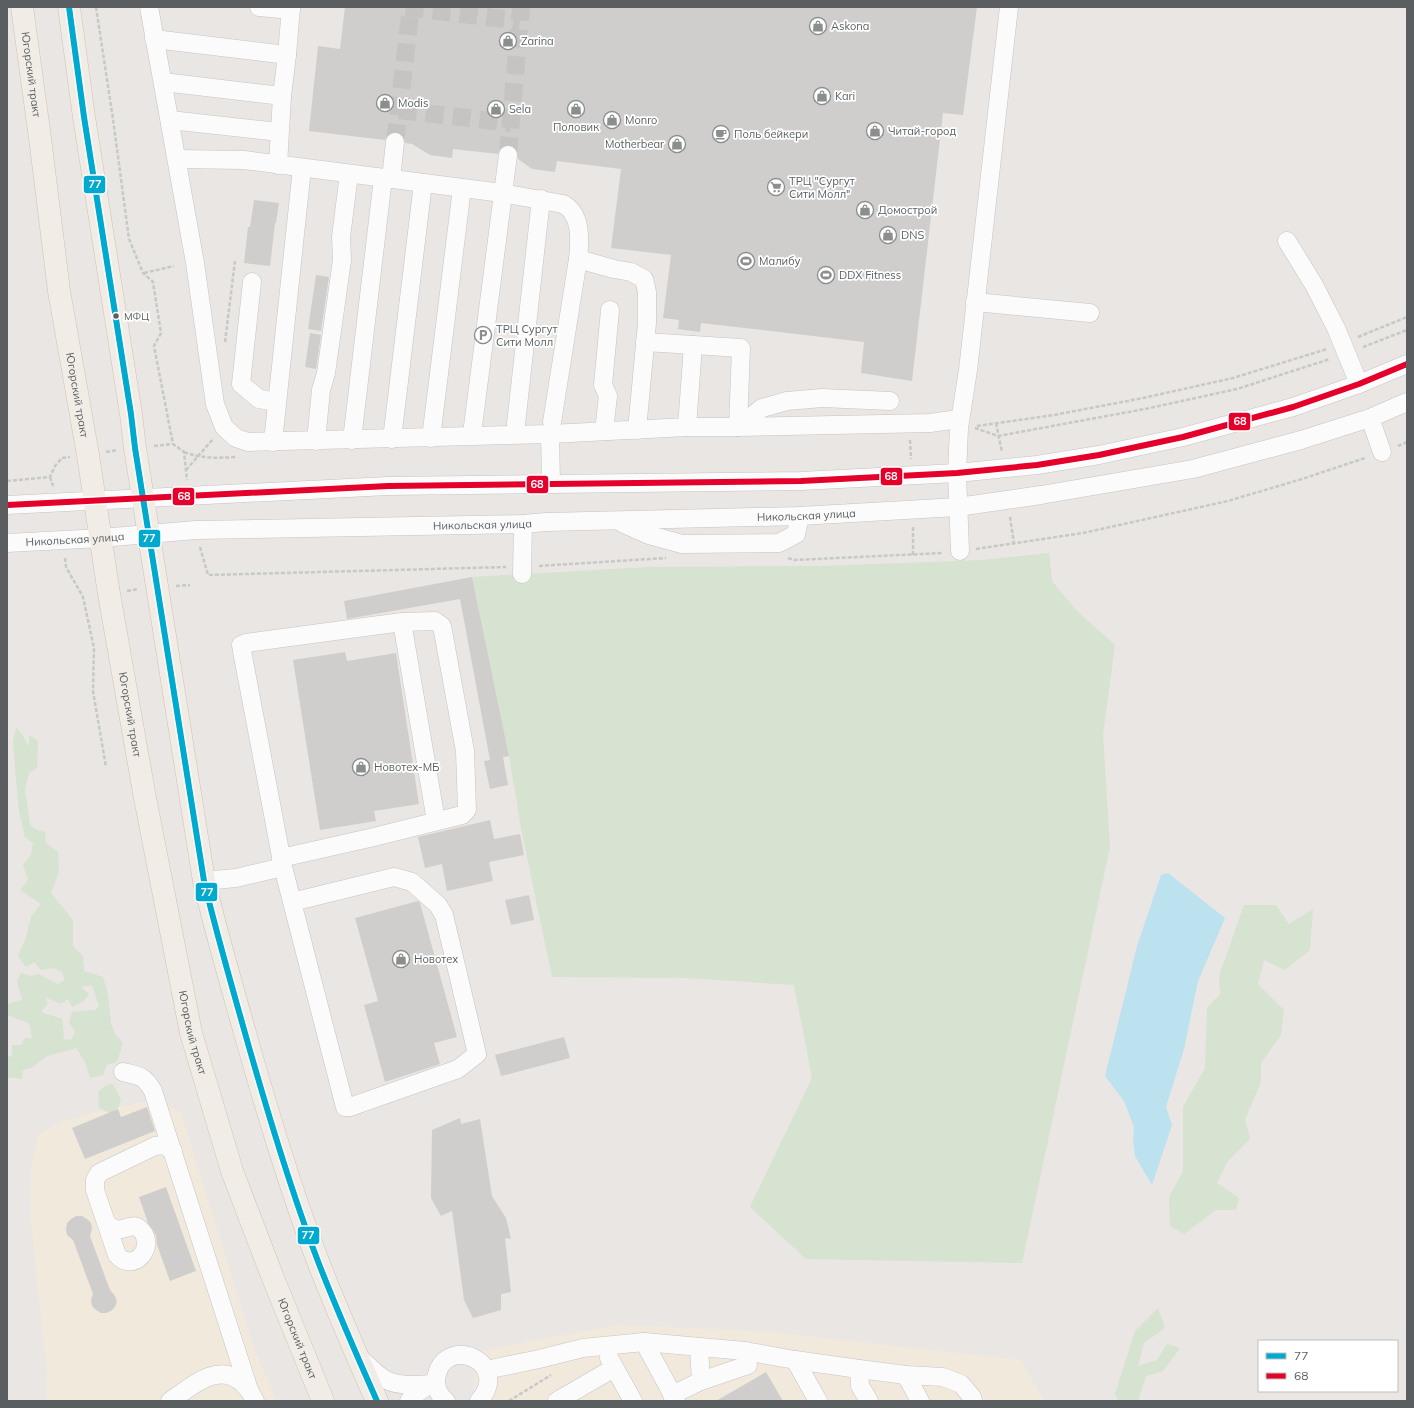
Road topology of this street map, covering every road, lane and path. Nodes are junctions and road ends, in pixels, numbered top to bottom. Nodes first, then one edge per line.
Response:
1 (22, 7) edge
2 (68, 7) edge
3 (96, 7) edge
4 (149, 7) edge
5 (259, 7) edge
6 (1009, 7) edge
7 (291, 8) edge
8 (154, 39) junction
9 (288, 54) junction
10 (163, 82) junction
11 (282, 96) junction
12 (170, 120) junction
13 (279, 132) junction
14 (395, 142) tunnel mouth
15 (508, 155) tunnel mouth
16 (177, 159) junction
17 (278, 165) junction
18 (302, 168) junction
19 (349, 174) junction
20 (387, 178) junction
21 (423, 183) junction
22 (462, 188) junction
23 (502, 193) junction
24 (541, 199) junction
25 (1287, 241) dead end
26 (578, 260) junction
27 (174, 266) dead end
28 (143, 273) junction
29 (252, 282) dead end
30 (975, 302) junction
31 (610, 310) dead end
32 (1090, 313) dead end
33 (1407, 330) edge
34 (645, 342) junction
35 (693, 345) junction
36 (1346, 354) junction
37 (1407, 364) edge
38 (1359, 384) junction
39 (890, 401) dead end
40 (277, 402) junction
41 (1407, 402) edge
42 (1370, 418) junction
43 (964, 423) junction
44 (516, 424) dead end
45 (473, 426) dead end
46 (687, 427) junction
47 (551, 428) junction
48 (738, 428) junction
49 (637, 430) junction
50 (604, 431) junction
51 (431, 438) junction
52 (392, 439) junction
53 (352, 440) junction
54 (316, 441) junction
55 (273, 442) junction
56 (1382, 452) dead end
57 (957, 473) junction
58 (551, 483) junction
59 (191, 497) junction
60 (143, 499) junction
61 (95, 501) junction
62 (7, 505) edge
63 (958, 507) junction
64 (800, 516) junction
65 (618, 521) junction
66 (523, 524) junction
67 (196, 530) junction
68 (149, 534) junction
69 (100, 538) junction
70 (7, 543) edge
71 (960, 551) dead end
72 (522, 574) dead end
73 (208, 576) dead end
74 (83, 598) dead end
75 (402, 622) junction
76 (106, 767) dead end
77 (436, 821) junction
78 (282, 863) junction
79 (204, 881) junction
80 (292, 902) junction
81 (123, 1072) dead end
82 (173, 1151) junction
83 (106, 1222) dead end
84 (644, 1342) junction
85 (602, 1347) junction
86 (699, 1348) junction
87 (745, 1351) junction
88 (356, 1355) junction
89 (795, 1360) junction
90 (614, 1368) junction
91 (859, 1369) junction
92 (486, 1370) junction
93 (906, 1375) junction
94 (701, 1381) junction
95 (433, 1383) junction
96 (252, 1396) edge
97 (674, 1398) edge
98 (170, 1401) edge
99 (323, 1401) edge
100 (377, 1401) edge
101 (409, 1401) edge
102 (446, 1401) edge
103 (479, 1401) edge
104 (556, 1401) edge
105 (633, 1401) edge
106 (818, 1401) edge
107 (868, 1401) edge
108 (920, 1401) edge
109 (973, 1401) edge

1 - 61 main road, Югорский тракт
2 - 60 main road
3 - 28 path
4 - 8 street
5 - 7 street
6 - 30 street
7 - 9 street
8 - 9 street
8 - 10 street
9 - 11 street
10 - 11 street
10 - 12 street
11 - 13 street
12 - 13 street
12 - 16 street
13 - 17 street
14 - 20 street
15 - 23 street
16 - 17 street
16 - 55 street
17 - 18 street
18 - 19 street
18 - 40 street
19 - 20 street
19 - 54 street
20 - 21 street
20 - 53 street
21 - 22 street
21 - 52 street
22 - 23 street
22 - 51 street
23 - 24 street
23 - 45 street
24 - 26 street
24 - 44 street
25 - 36 street
26 - 34 street
26 - 47 street
27 - 28 path
28 - 59 path
29 - 40 street
30 - 32 street
30 - 43 street
31 - 50 street
33 - 36 path
34 - 35 street
34 - 49 street
35 - 46 street
35 - 48 street
36 - 38 street
36 - 43 path
37 - 38 street
38 - 57 street
39 - 48 street
40 - 55 street
41 - 42 street, Никольская улица
42 - 56 street
42 - 63 street, Никольская улица
43 - 48 street
43 - 57 street
46 - 48 street
46 - 49 street
47 - 50 street
47 - 51 street
47 - 58 street
49 - 50 street
51 - 52 street
52 - 53 street
53 - 54 street
54 - 55 street
57 - 58 street
57 - 63 street
58 - 59 street
59 - 60 street
60 - 61 street
60 - 68 main road
61 - 62 street
61 - 69 main road, Югорский тракт
63 - 64 street, Никольская улица
63 - 71 street
64 - 65 street, Никольская улица
64 - 65 street
65 - 66 street, Никольская улица
66 - 67 street, Никольская улица
66 - 72 street
67 - 68 street, Никольская улица
67 - 73 path
68 - 69 street, Никольская улица
68 - 79 main road
69 - 70 street, Никольская улица
69 - 99 main road, Югорский тракт
74 - 76 path
75 - 77 street
75 - 77 street
75 - 78 street
77 - 78 street
78 - 79 street
78 - 80 street
79 - 88 main road
80 - 80 street
81 - 82 street
82 - 83 street
82 - 96 street
84 - 85 street
84 - 86 street
84 - 97 street
85 - 90 street
85 - 92 street
86 - 87 street
86 - 94 street
87 - 89 street
87 - 94 street
88 - 95 street
88 - 100 main road
89 - 91 street
89 - 106 street
90 - 104 street
90 - 105 street
91 - 93 street
91 - 107 street
92 - 95 street
92 - 103 street
93 - 108 street
93 - 109 street
94 - 97 street
95 - 101 street
95 - 102 street
96 - 98 street

